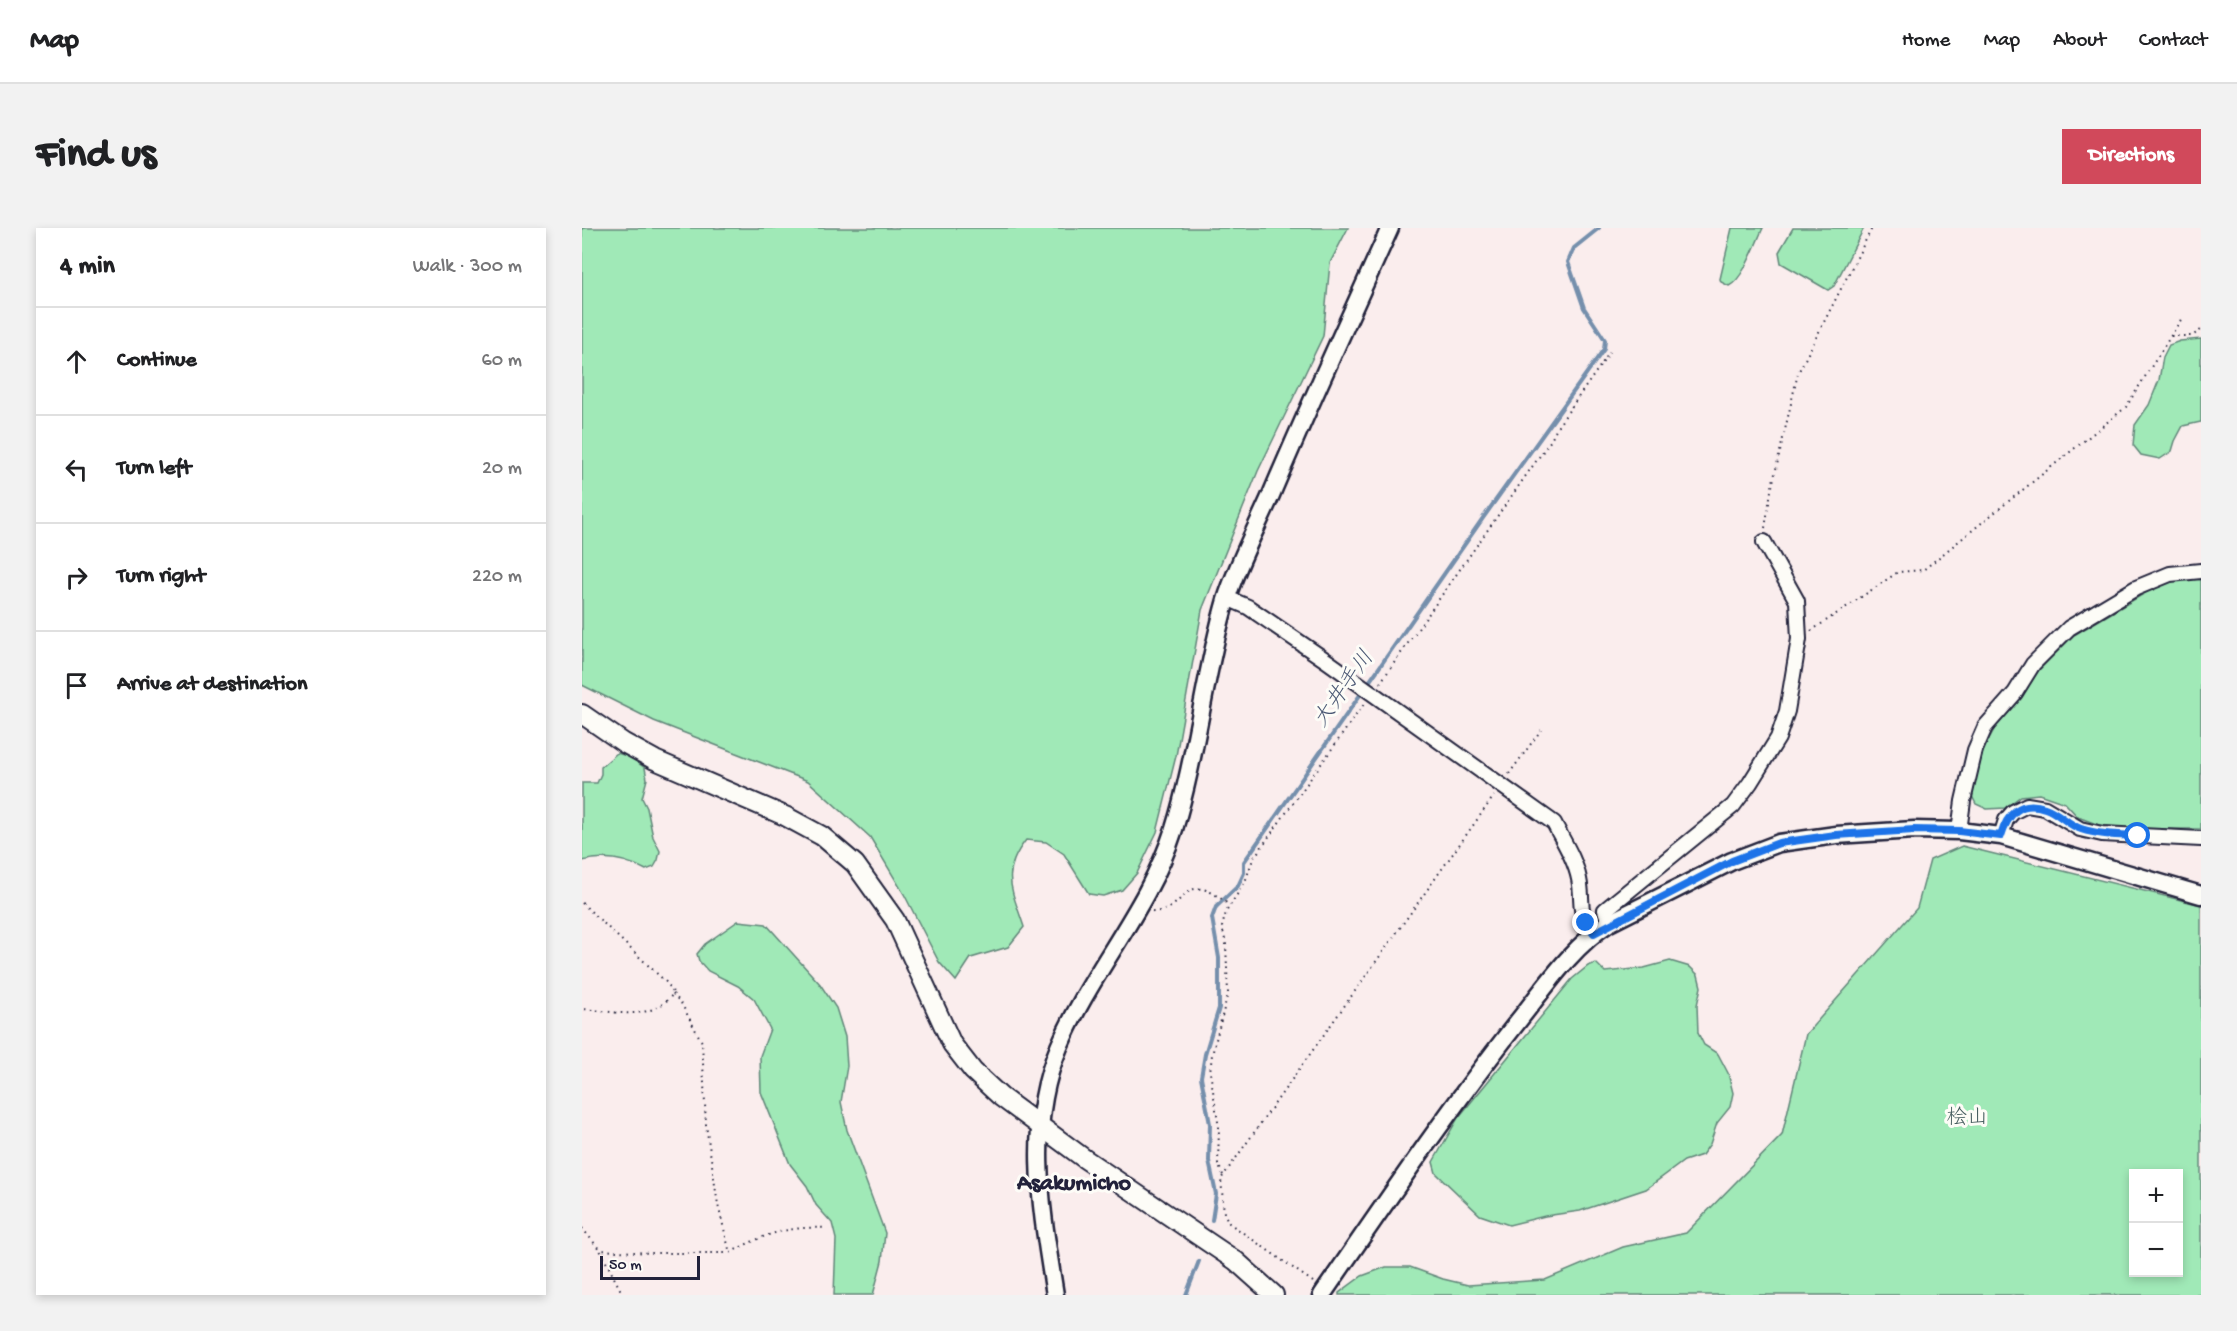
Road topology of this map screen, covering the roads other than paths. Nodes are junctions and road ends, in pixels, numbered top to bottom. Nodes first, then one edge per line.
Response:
1 (1390, 228) edge
2 (1764, 542) road end
3 (2201, 571) edge
4 (1227, 598) junction
5 (582, 714) edge
6 (1959, 831) junction
7 (2001, 836) junction
8 (2201, 839) edge
9 (2201, 895) edge
10 (1609, 923) junction
11 (1594, 933) junction
12 (1040, 1126) junction
13 (1323, 1293) edge
14 (1055, 1295) edge
15 (1274, 1295) edge

1 - 4 street
2 - 10 street
3 - 6 street
4 - 11 street
4 - 12 street
5 - 12 main road
6 - 7 street
6 - 10 street
7 - 8 street
7 - 9 street
10 - 11 street
11 - 13 street
12 - 14 street
12 - 15 main road

